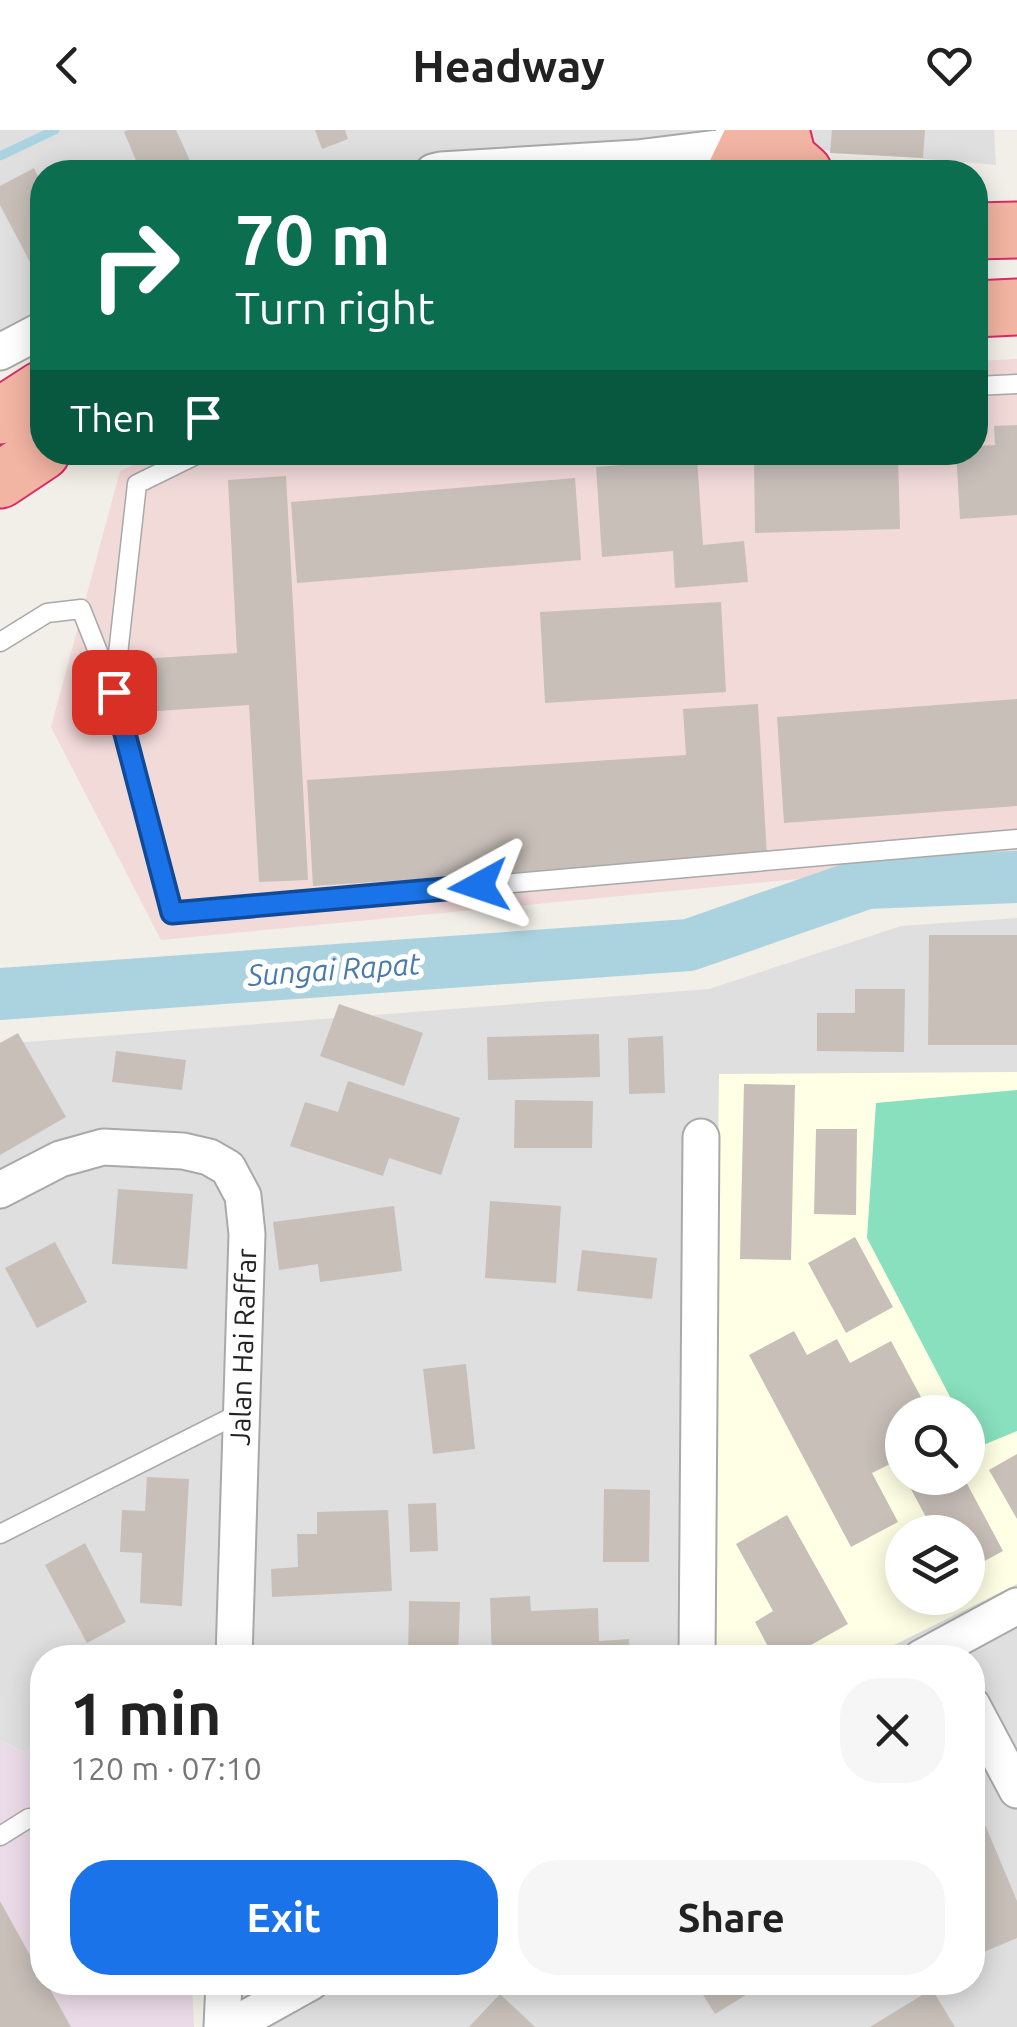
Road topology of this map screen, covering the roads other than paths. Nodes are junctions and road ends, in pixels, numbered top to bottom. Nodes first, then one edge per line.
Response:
1 (750, 144) edge
2 (604, 160) edge
3 (790, 160) edge
4 (1017, 230) edge
5 (988, 231) edge
6 (1017, 282) edge
7 (988, 283) edge
8 (988, 308) edge
9 (1017, 308) edge
10 (30, 336) edge
11 (0, 352) edge
12 (1017, 384) edge
13 (988, 385) edge
14 (30, 397) edge
15 (0, 416) edge
16 (30, 460) edge
17 (176, 465) edge
18 (0, 480) edge
19 (0, 642) edge
20 (114, 692) junction
21 (1017, 840) edge
22 (700, 1137) dead end
23 (0, 1190) edge
24 (242, 1412) junction
25 (0, 1534) edge
26 (1017, 1606) edge
27 (234, 1645) edge
28 (697, 1645) edge
29 (952, 1645) edge
30 (985, 1730) edge
31 (1017, 1790) edge
32 (29, 1818) dead end
33 (0, 1836) edge
34 (223, 1995) edge
35 (288, 1995) edge
36 (222, 2027) edge
37 (230, 2027) edge

1 - 2 street
1 - 3 highway
4 - 5 highway
6 - 7 highway
8 - 9 highway
10 - 11 street
12 - 13 lane
14 - 15 highway
16 - 18 highway
17 - 20 lane
19 - 20 lane
20 - 21 lane
22 - 28 street
23 - 24 street, Jalan Hai Raffar
24 - 25 lane
24 - 27 street, Jalan Hai Raffar
26 - 29 street
30 - 31 street
32 - 33 lane
34 - 36 street
35 - 37 street

